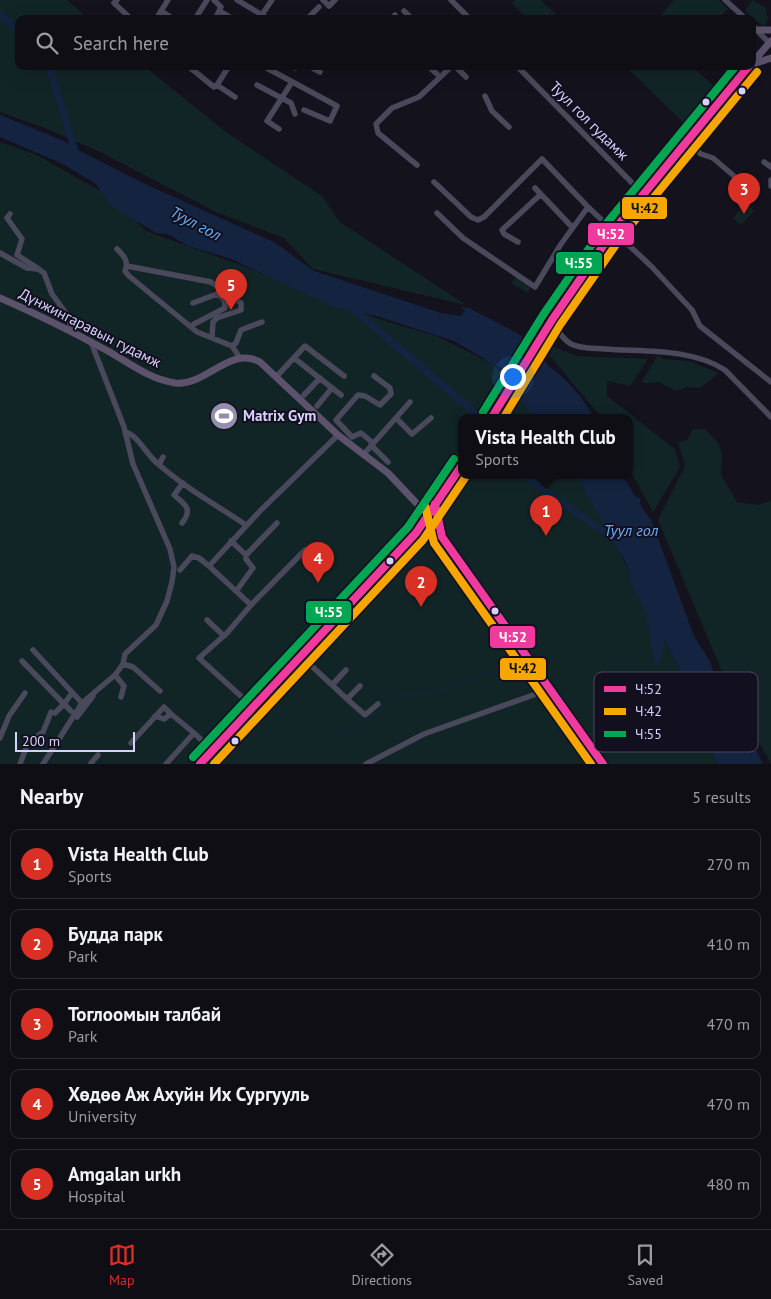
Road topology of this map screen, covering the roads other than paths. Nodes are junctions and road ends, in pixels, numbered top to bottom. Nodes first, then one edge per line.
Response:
1 (117, 0) edge
2 (168, 0) edge
3 (207, 0) edge
4 (214, 0) edge
5 (237, 0) edge
6 (272, 0) edge
7 (322, 0) edge
8 (335, 0) edge
9 (451, 0) edge
10 (725, 0) edge
11 (318, 7) dead end
12 (161, 11) junction
13 (220, 11) junction
14 (404, 11) dead end
15 (127, 15) edge
16 (158, 15) edge
17 (168, 15) edge
18 (198, 15) edge
19 (218, 15) edge
20 (226, 15) edge
21 (259, 15) edge
22 (261, 15) edge
23 (311, 15) edge
24 (408, 15) edge
25 (466, 15) edge
26 (742, 15) edge
27 (756, 27) edge
28 (756, 28) edge
29 (771, 30) edge
30 (770, 44) edge
31 (771, 58) edge
32 (756, 59) edge
33 (756, 63) edge
34 (193, 70) edge
35 (226, 70) edge
36 (270, 70) edge
37 (316, 70) edge
38 (432, 70) edge
39 (449, 70) edge
40 (458, 70) edge
41 (520, 70) edge
42 (747, 70) edge
43 (320, 72) dead end
44 (437, 74) dead end
45 (466, 77) dead end
46 (292, 82) junction
47 (217, 85) junction
48 (258, 85) dead end
49 (235, 96) dead end
50 (485, 96) dead end
51 (281, 98) junction
52 (304, 110) dead end
53 (294, 114) dead end
54 (509, 127) dead end
55 (279, 129) dead end
56 (685, 142) junction
57 (764, 162) dead end
58 (417, 165) dead end
59 (771, 167) edge
60 (771, 180) edge
61 (434, 182) dead end
62 (741, 182) dead end
63 (771, 186) edge
64 (535, 188) dead end
65 (541, 194) junction
66 (643, 194) junction
67 (588, 207) junction
68 (437, 213) dead end
69 (10, 214) dead end
70 (572, 227) junction
71 (614, 230) junction
72 (518, 242) dead end
73 (117, 249) dead end
74 (0, 254) edge
75 (127, 266) junction
76 (41, 270) junction
77 (0, 298) edge
78 (193, 303) dead end
79 (563, 304) junction
80 (552, 320) junction
81 (262, 322) dead end
82 (194, 324) dead end
83 (72, 332) junction
84 (541, 333) junction
85 (212, 338) junction
86 (91, 342) junction
87 (232, 346) junction
88 (240, 358) junction
89 (294, 358) junction
90 (344, 376) dead end
91 (374, 376) dead end
92 (276, 378) junction
93 (320, 378) junction
94 (771, 382) edge
95 (332, 388) junction
96 (304, 395) dead end
97 (341, 395) dead end
98 (410, 402) dead end
99 (316, 406) dead end
100 (486, 414) edge
101 (494, 414) edge
102 (396, 418) junction
103 (430, 418) dead end
104 (771, 418) edge
105 (125, 432) junction
106 (338, 436) junction
107 (372, 444) junction
108 (363, 455) junction
109 (163, 457) dead end
110 (458, 461) edge
111 (388, 462) dead end
112 (158, 465) junction
113 (458, 471) edge
114 (182, 483) junction
115 (435, 504) junction
116 (428, 517) junction
117 (182, 523) dead end
118 (277, 523) dead end
119 (246, 525) junction
120 (416, 533) junction
121 (442, 537) junction
122 (231, 541) junction
123 (305, 550) dead end
124 (246, 555) junction
125 (209, 566) junction
126 (180, 570) dead end
127 (237, 590) junction
128 (251, 605) junction
129 (207, 620) dead end
130 (224, 636) junction
131 (33, 650) dead end
132 (302, 657) junction
133 (22, 661) dead end
134 (123, 664) junction
135 (346, 670) dead end
136 (115, 675) junction
137 (332, 685) junction
138 (360, 686) dead end
139 (550, 689) junction
140 (160, 691) dead end
141 (96, 692) junction
142 (25, 693) dead end
143 (72, 693) junction
144 (121, 697) dead end
145 (348, 699) junction
146 (82, 703) junction
147 (64, 704) junction
148 (378, 704) dead end
149 (254, 708) junction
150 (72, 711) dead end
151 (171, 714) junction
152 (155, 716) junction
153 (69, 722) junction
154 (194, 733) junction
155 (1, 734) edge
156 (131, 743) dead end
157 (213, 751) junction
158 (594, 751) edge
159 (595, 752) edge
160 (98, 755) dead end
161 (20, 764) edge
162 (43, 764) edge
163 (92, 764) edge
164 (166, 764) edge
165 (200, 764) edge
166 (366, 764) edge
167 (603, 764) edge

1 - 15 street
2 - 12 street
3 - 18 street
4 - 13 street
5 - 21 street
6 - 22 street
7 - 8 street
9 - 25 street
10 - 26 street
11 - 23 street
12 - 16 street
12 - 17 street
13 - 19 street
13 - 20 street
14 - 24 street
27 - 29 main road
28 - 30 street
30 - 32 main road
31 - 33 main road
34 - 47 street
35 - 47 street
36 - 46 street
37 - 43 street
38 - 44 street
39 - 58 street
40 - 45 street
41 - 66 street, Туул гол гудамж
42 - 56 main road
46 - 51 street
46 - 52 street
47 - 49 street
48 - 51 street
50 - 54 street
51 - 53 street
51 - 55 street
56 - 62 street
56 - 66 main road
57 - 59 street
60 - 63 street
61 - 67 street
64 - 65 street
65 - 70 street
65 - 72 street
66 - 71 main road
67 - 70 street
67 - 71 street
68 - 70 street
69 - 76 street
71 - 79 main road
71 - 94 street
73 - 75 street
74 - 76 street
75 - 85 street
75 - 85 street
76 - 83 street
77 - 83 main road, Дүнжингаравын гудамж
78 - 82 street
79 - 80 main road
79 - 84 main road
80 - 84 main road
80 - 104 street
81 - 87 street
83 - 86 main road, Дүнжингаравын гудамж
84 - 100 main road
84 - 101 main road
85 - 87 street
86 - 88 main road, Дүнжингаравын гудамж
86 - 105 street
87 - 88 street
88 - 92 main road
89 - 90 street
89 - 92 street
89 - 93 street
91 - 107 street
92 - 106 main road
93 - 95 street
93 - 96 street
95 - 97 street
95 - 99 street
98 - 102 street
102 - 103 street
102 - 107 street
105 - 112 street
105 - 134 street
106 - 108 main road
106 - 119 street
107 - 108 street
107 - 111 street
108 - 116 main road
109 - 112 street
110 - 115 main road
112 - 114 street
113 - 115 main road
114 - 117 street
114 - 119 street
115 - 116 main road
115 - 121 main road
116 - 120 main road
116 - 121 main road
118 - 124 street
119 - 122 street
120 - 121 main road
120 - 132 main road
121 - 139 main road
122 - 124 street
122 - 125 street
123 - 128 street
124 - 127 street
125 - 126 street
125 - 127 street
127 - 128 street
128 - 130 street
129 - 130 street
130 - 149 street
131 - 143 street
132 - 137 street
132 - 149 main road
133 - 147 street
134 - 136 street
134 - 140 street
135 - 137 street
136 - 141 street
136 - 144 street
137 - 145 street
138 - 145 street
139 - 158 main road
139 - 166 street
141 - 146 street
141 - 153 street
142 - 155 street
143 - 146 street
143 - 147 street
145 - 148 street
146 - 153 street
147 - 150 street
147 - 161 street
149 - 157 main road
151 - 152 street
151 - 152 street
151 - 154 street
152 - 156 street
153 - 162 street
154 - 157 street
154 - 164 street
157 - 165 main road
159 - 167 main road
160 - 163 street

